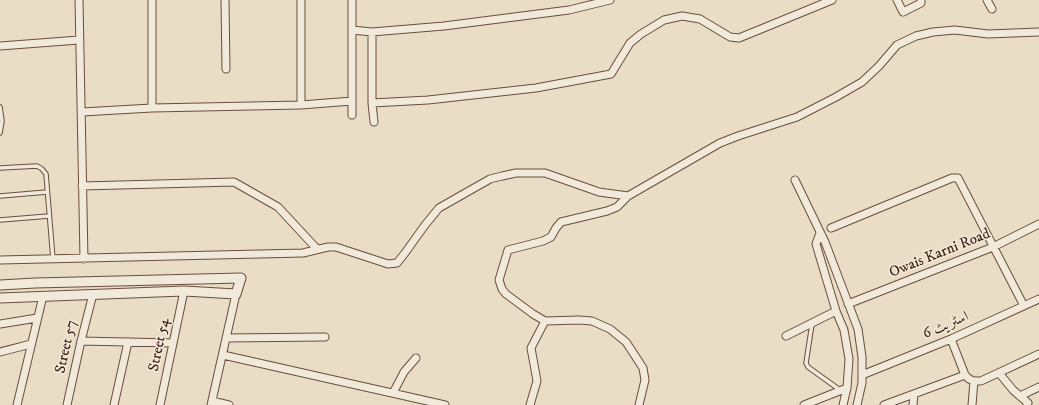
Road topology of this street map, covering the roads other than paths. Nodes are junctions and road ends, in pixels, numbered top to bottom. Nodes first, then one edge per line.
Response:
1 (79, 0) edge
2 (152, 0) edge
3 (225, 0) edge
4 (301, 0) edge
5 (352, 0) edge
6 (610, 0) edge
7 (832, 0) edge
8 (897, 0) edge
9 (921, 0) edge
10 (987, 0) edge
11 (992, 9) dead end
12 (352, 30) junction
13 (372, 32) junction
14 (1039, 32) edge
15 (79, 40) junction
16 (0, 46) edge
17 (226, 69) dead end
18 (352, 101) junction
19 (372, 103) junction
20 (301, 105) junction
21 (0, 107) edge
22 (152, 108) junction
23 (82, 112) junction
24 (352, 115) dead end
25 (374, 122) dead end
26 (0, 133) edge
27 (0, 168) edge
28 (795, 180) dead end
29 (82, 186) junction
30 (48, 192) junction
31 (0, 196) edge
32 (628, 196) junction
33 (49, 216) junction
34 (0, 220) edge
35 (1039, 224) edge
36 (831, 228) dead end
37 (820, 233) junction
38 (993, 248) junction
39 (317, 249) junction
40 (52, 259) junction
41 (84, 259) junction
42 (0, 260) edge
43 (0, 286) edge
44 (184, 291) junction
45 (93, 294) junction
46 (236, 294) junction
47 (43, 296) junction
48 (0, 298) edge
49 (1039, 299) edge
50 (848, 304) junction
51 (1024, 306) junction
52 (836, 311) junction
53 (37, 318) junction
54 (545, 321) junction
55 (812, 323) junction
56 (0, 324) edge
57 (786, 336) dead end
58 (325, 337) dead end
59 (226, 338) junction
60 (952, 339) junction
61 (81, 341) junction
62 (128, 342) junction
63 (174, 343) junction
64 (31, 344) junction
65 (0, 352) edge
66 (1039, 354) edge
67 (223, 355) junction
68 (416, 358) dead end
69 (999, 373) junction
70 (862, 375) junction
71 (964, 375) junction
72 (974, 381) junction
73 (1039, 387) edge
74 (844, 390) junction
75 (393, 393) junction
76 (914, 394) junction
77 (1020, 396) junction
78 (211, 403) edge
79 (1027, 404) edge
80 (17, 405) edge
81 (67, 405) edge
82 (114, 405) edge
83 (160, 405) edge
84 (229, 405) edge
85 (445, 405) edge
86 (530, 405) edge
87 (639, 405) edge
88 (804, 405) edge
89 (843, 405) edge
90 (857, 405) edge
91 (884, 405) edge
92 (912, 405) edge
93 (972, 405) edge

1 - 15 street
2 - 22 street
3 - 17 street
4 - 20 street
5 - 12 street
6 - 13 street
7 - 19 street
8 - 9 street
10 - 11 street
12 - 13 street
12 - 18 street
13 - 19 street
14 - 32 street
15 - 16 street
15 - 23 street
18 - 20 street
18 - 24 street
19 - 25 street
20 - 22 street
21 - 26 lane
22 - 23 street
23 - 29 street
27 - 30 lane
28 - 37 street
29 - 39 street
29 - 41 street
30 - 31 lane
30 - 33 lane
32 - 39 street
32 - 54 street
33 - 34 lane
33 - 40 lane
35 - 38 street, Owais Karni Road
36 - 38 street
37 - 50 street
37 - 52 street
38 - 50 street, Owais Karni Road
38 - 51 street
39 - 41 street
40 - 41 street
40 - 42 street
43 - 46 street
44 - 45 street
44 - 46 street
44 - 63 street, Street 54
45 - 47 street
45 - 61 street, Street 57
46 - 59 street
47 - 48 street
47 - 53 street
49 - 51 street, اسٹریٹ 6
50 - 70 street
51 - 60 street, اسٹریٹ 6
52 - 55 street
52 - 74 street
53 - 56 street
53 - 64 street
54 - 86 street
54 - 87 street
55 - 57 street
55 - 74 lane
58 - 59 street
59 - 67 street
60 - 70 street, اسٹریٹ 6
60 - 71 street
61 - 62 street
61 - 81 street, Street 57
62 - 63 street
62 - 82 street
63 - 83 street, Street 54
64 - 65 street
64 - 80 street
66 - 69 street
67 - 75 street
67 - 78 street
68 - 75 street
69 - 72 street
69 - 77 street
70 - 90 street
71 - 72 street
71 - 76 street
72 - 93 street
73 - 77 street
74 - 88 street
74 - 89 street
75 - 85 street
76 - 91 street
76 - 92 street
77 - 79 street
78 - 84 street

